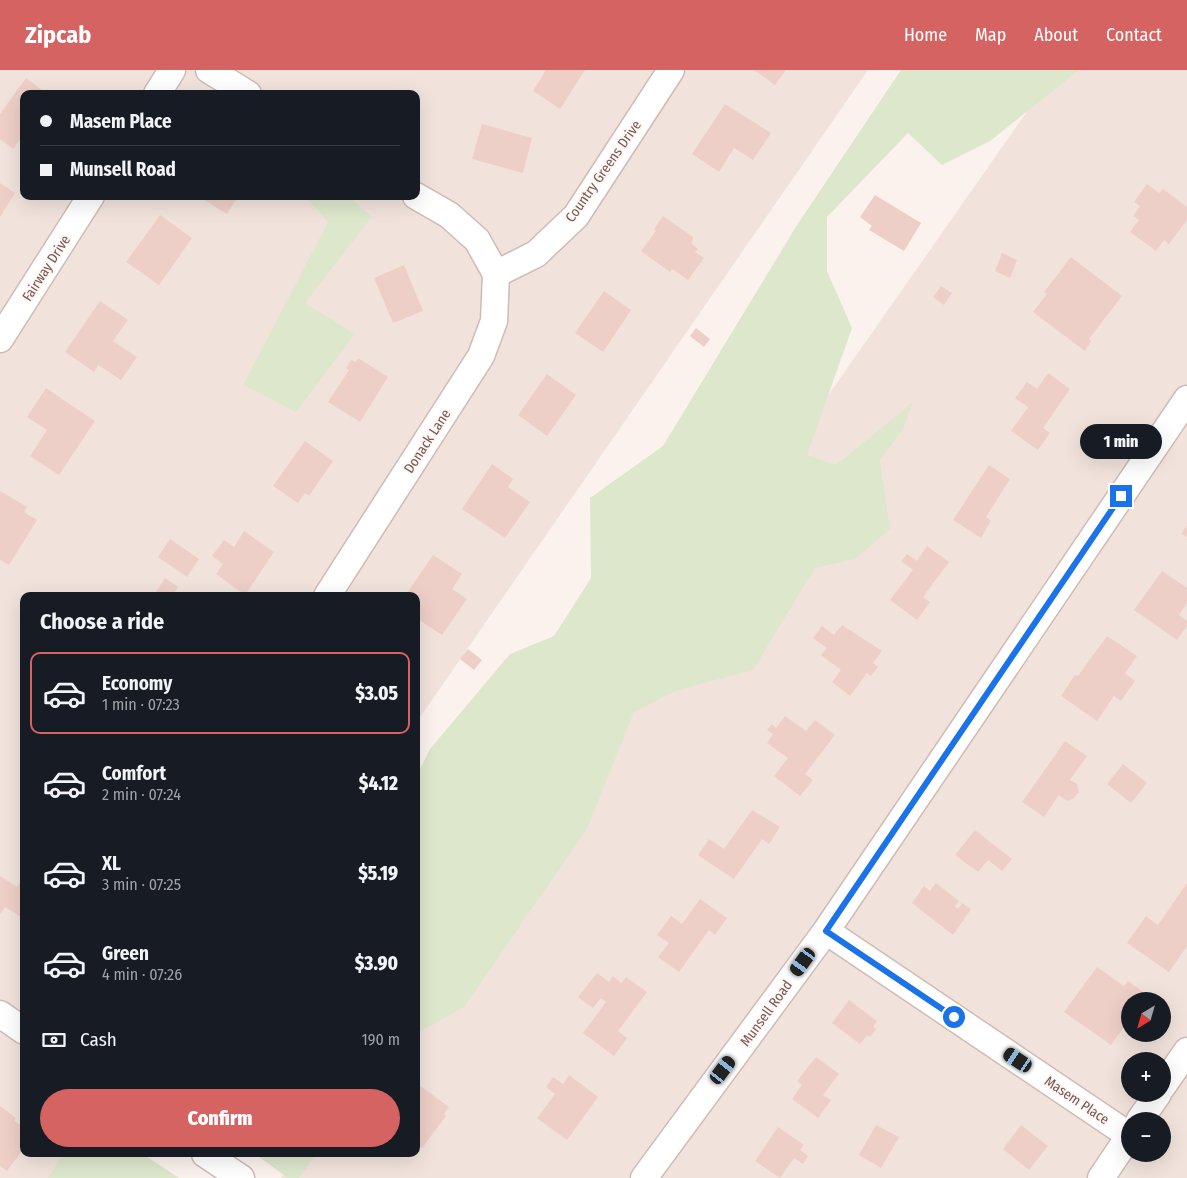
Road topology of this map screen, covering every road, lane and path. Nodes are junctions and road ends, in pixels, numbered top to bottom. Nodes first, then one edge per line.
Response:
1 (172, 70) edge
2 (209, 70) edge
3 (671, 70) edge
4 (160, 90) edge
5 (242, 90) edge
6 (420, 198) edge
7 (89, 200) edge
8 (496, 274) junction
9 (0, 339) edge
10 (1187, 399) edge
11 (330, 592) edge
12 (826, 931) junction
13 (0, 1014) edge
14 (20, 1028) edge
15 (1187, 1051) edge
16 (1171, 1074) edge
17 (1121, 1129) edge
18 (1121, 1149) edge
19 (210, 1157) edge
20 (241, 1178) edge
21 (644, 1178) edge
22 (1102, 1178) edge

1 - 4 street
2 - 5 street
3 - 8 street, Country Greens Drive
6 - 8 street
7 - 9 street, Fairway Drive
8 - 11 street, Donack Lane
10 - 12 street, Munsell Road
12 - 17 street, Masem Place
12 - 21 street, Munsell Road
13 - 14 street
15 - 16 street
18 - 22 street
19 - 20 street

